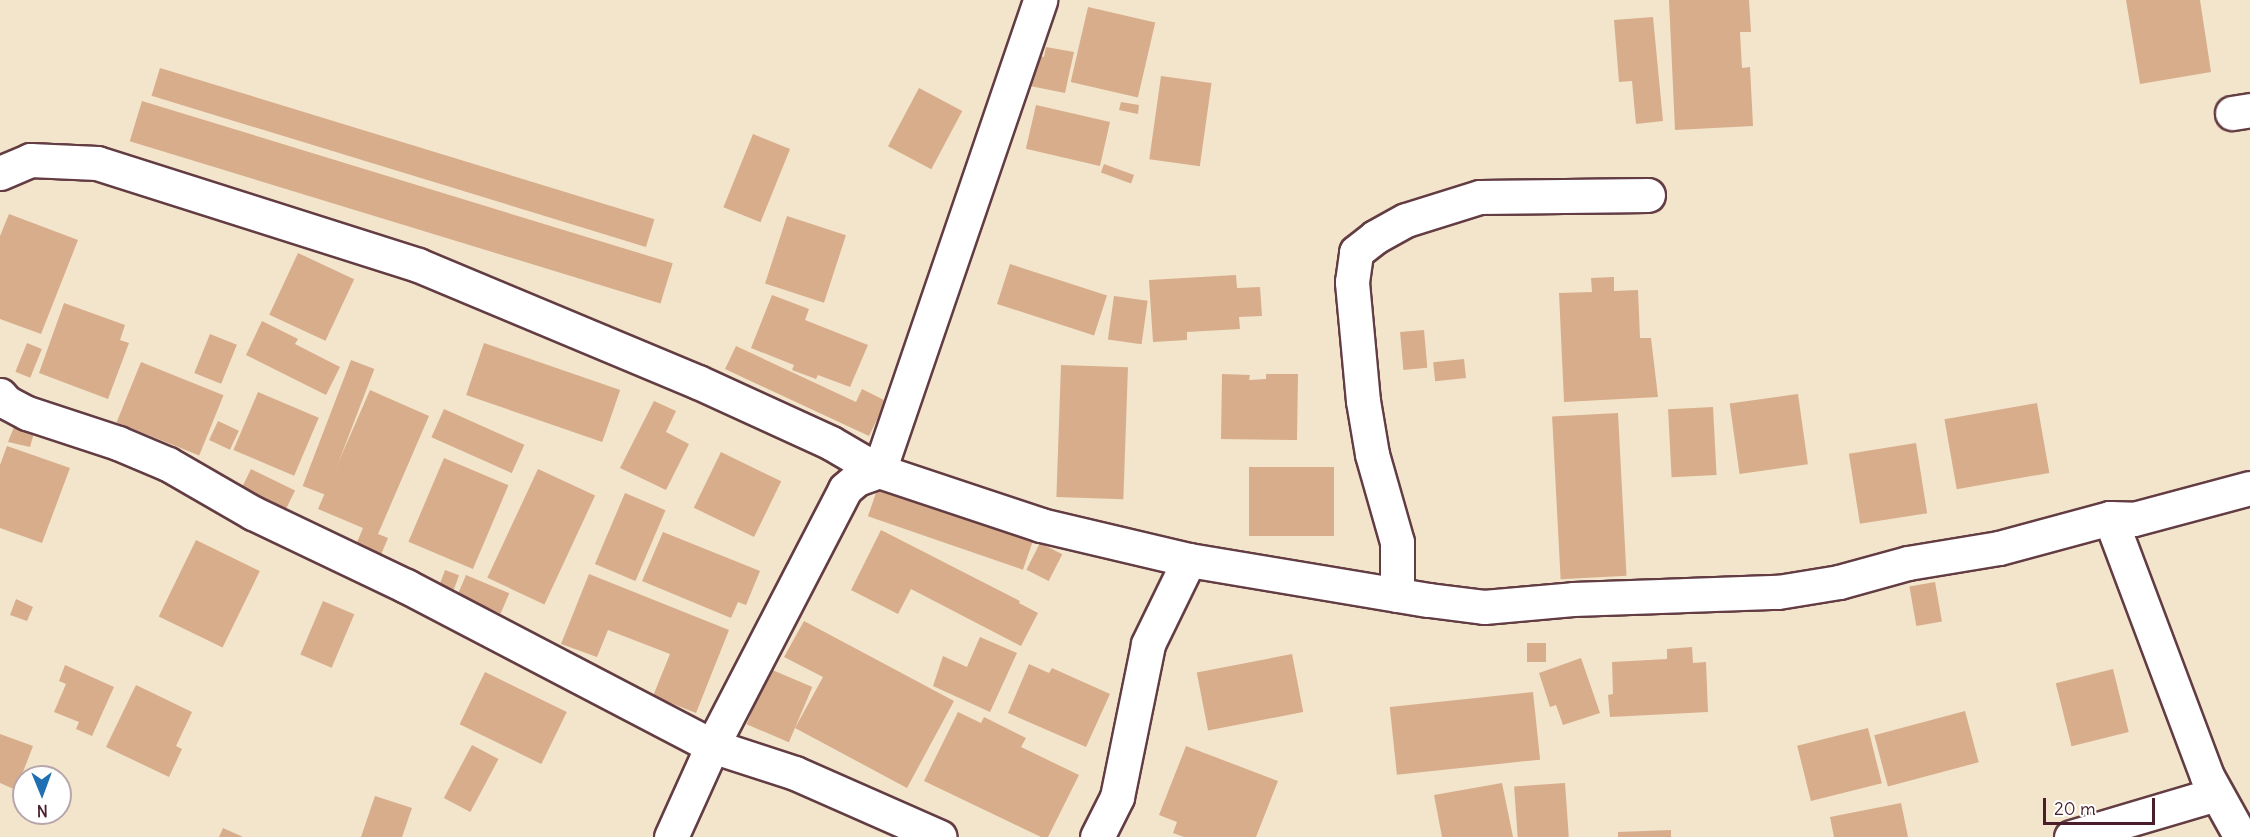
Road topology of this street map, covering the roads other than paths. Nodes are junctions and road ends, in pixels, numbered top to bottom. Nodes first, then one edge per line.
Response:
1 (1040, 0) edge
2 (0, 173) edge
3 (1648, 195) dead end
4 (0, 395) edge
5 (831, 443) junction
6 (879, 471) junction
7 (2250, 488) edge
8 (845, 489) junction
9 (2110, 518) junction
10 (1189, 560) junction
11 (1397, 595) junction
12 (711, 746) junction
13 (2216, 794) junction
14 (671, 837) edge
15 (940, 837) edge
16 (1097, 837) edge
17 (2071, 837) edge
18 (2241, 837) edge

1 - 6 street
2 - 5 street
3 - 11 street
4 - 12 street
5 - 6 street
5 - 8 street
6 - 8 street
6 - 10 street
7 - 9 street
8 - 12 street
9 - 11 street
9 - 13 street
10 - 11 street
10 - 16 street
12 - 14 street
12 - 15 street
13 - 17 street
13 - 18 street

